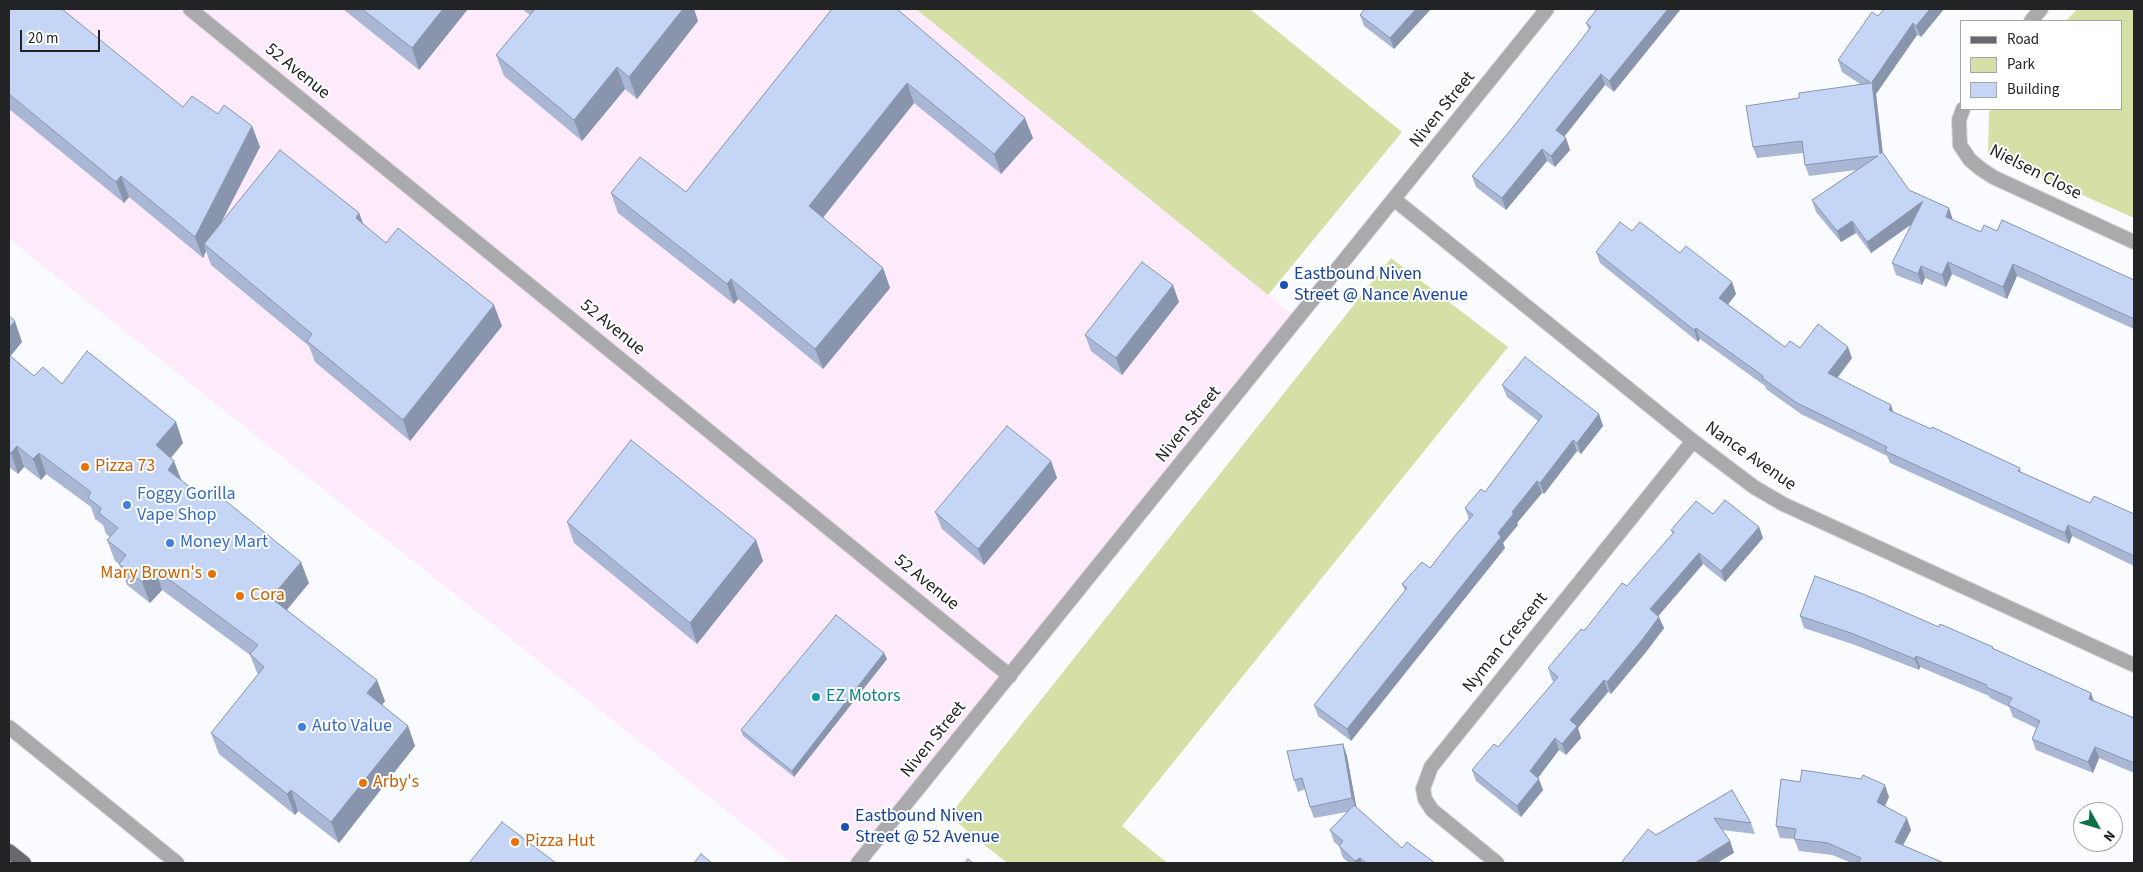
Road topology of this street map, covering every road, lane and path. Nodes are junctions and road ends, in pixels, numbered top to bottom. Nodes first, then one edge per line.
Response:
1 (190, 9) edge
2 (1547, 9) edge
3 (2040, 9) edge
4 (2032, 20) edge
5 (1964, 110) edge
6 (1395, 200) junction
7 (2134, 242) edge
8 (1693, 441) junction
9 (2134, 665) edge
10 (1010, 676) junction
11 (9, 727) edge
12 (9, 851) edge
13 (24, 863) edge
14 (177, 863) edge
15 (858, 863) edge
16 (1497, 863) edge

1 - 10 street, 52 Avenue
2 - 6 street, Niven Street
3 - 4 street
5 - 7 street, Nielsen Close
6 - 8 street, Nance Avenue
6 - 10 street, Niven Street
8 - 9 street, Nance Avenue
8 - 16 street, Nyman Crescent
10 - 15 street, Niven Street
11 - 14 street
12 - 13 main road

